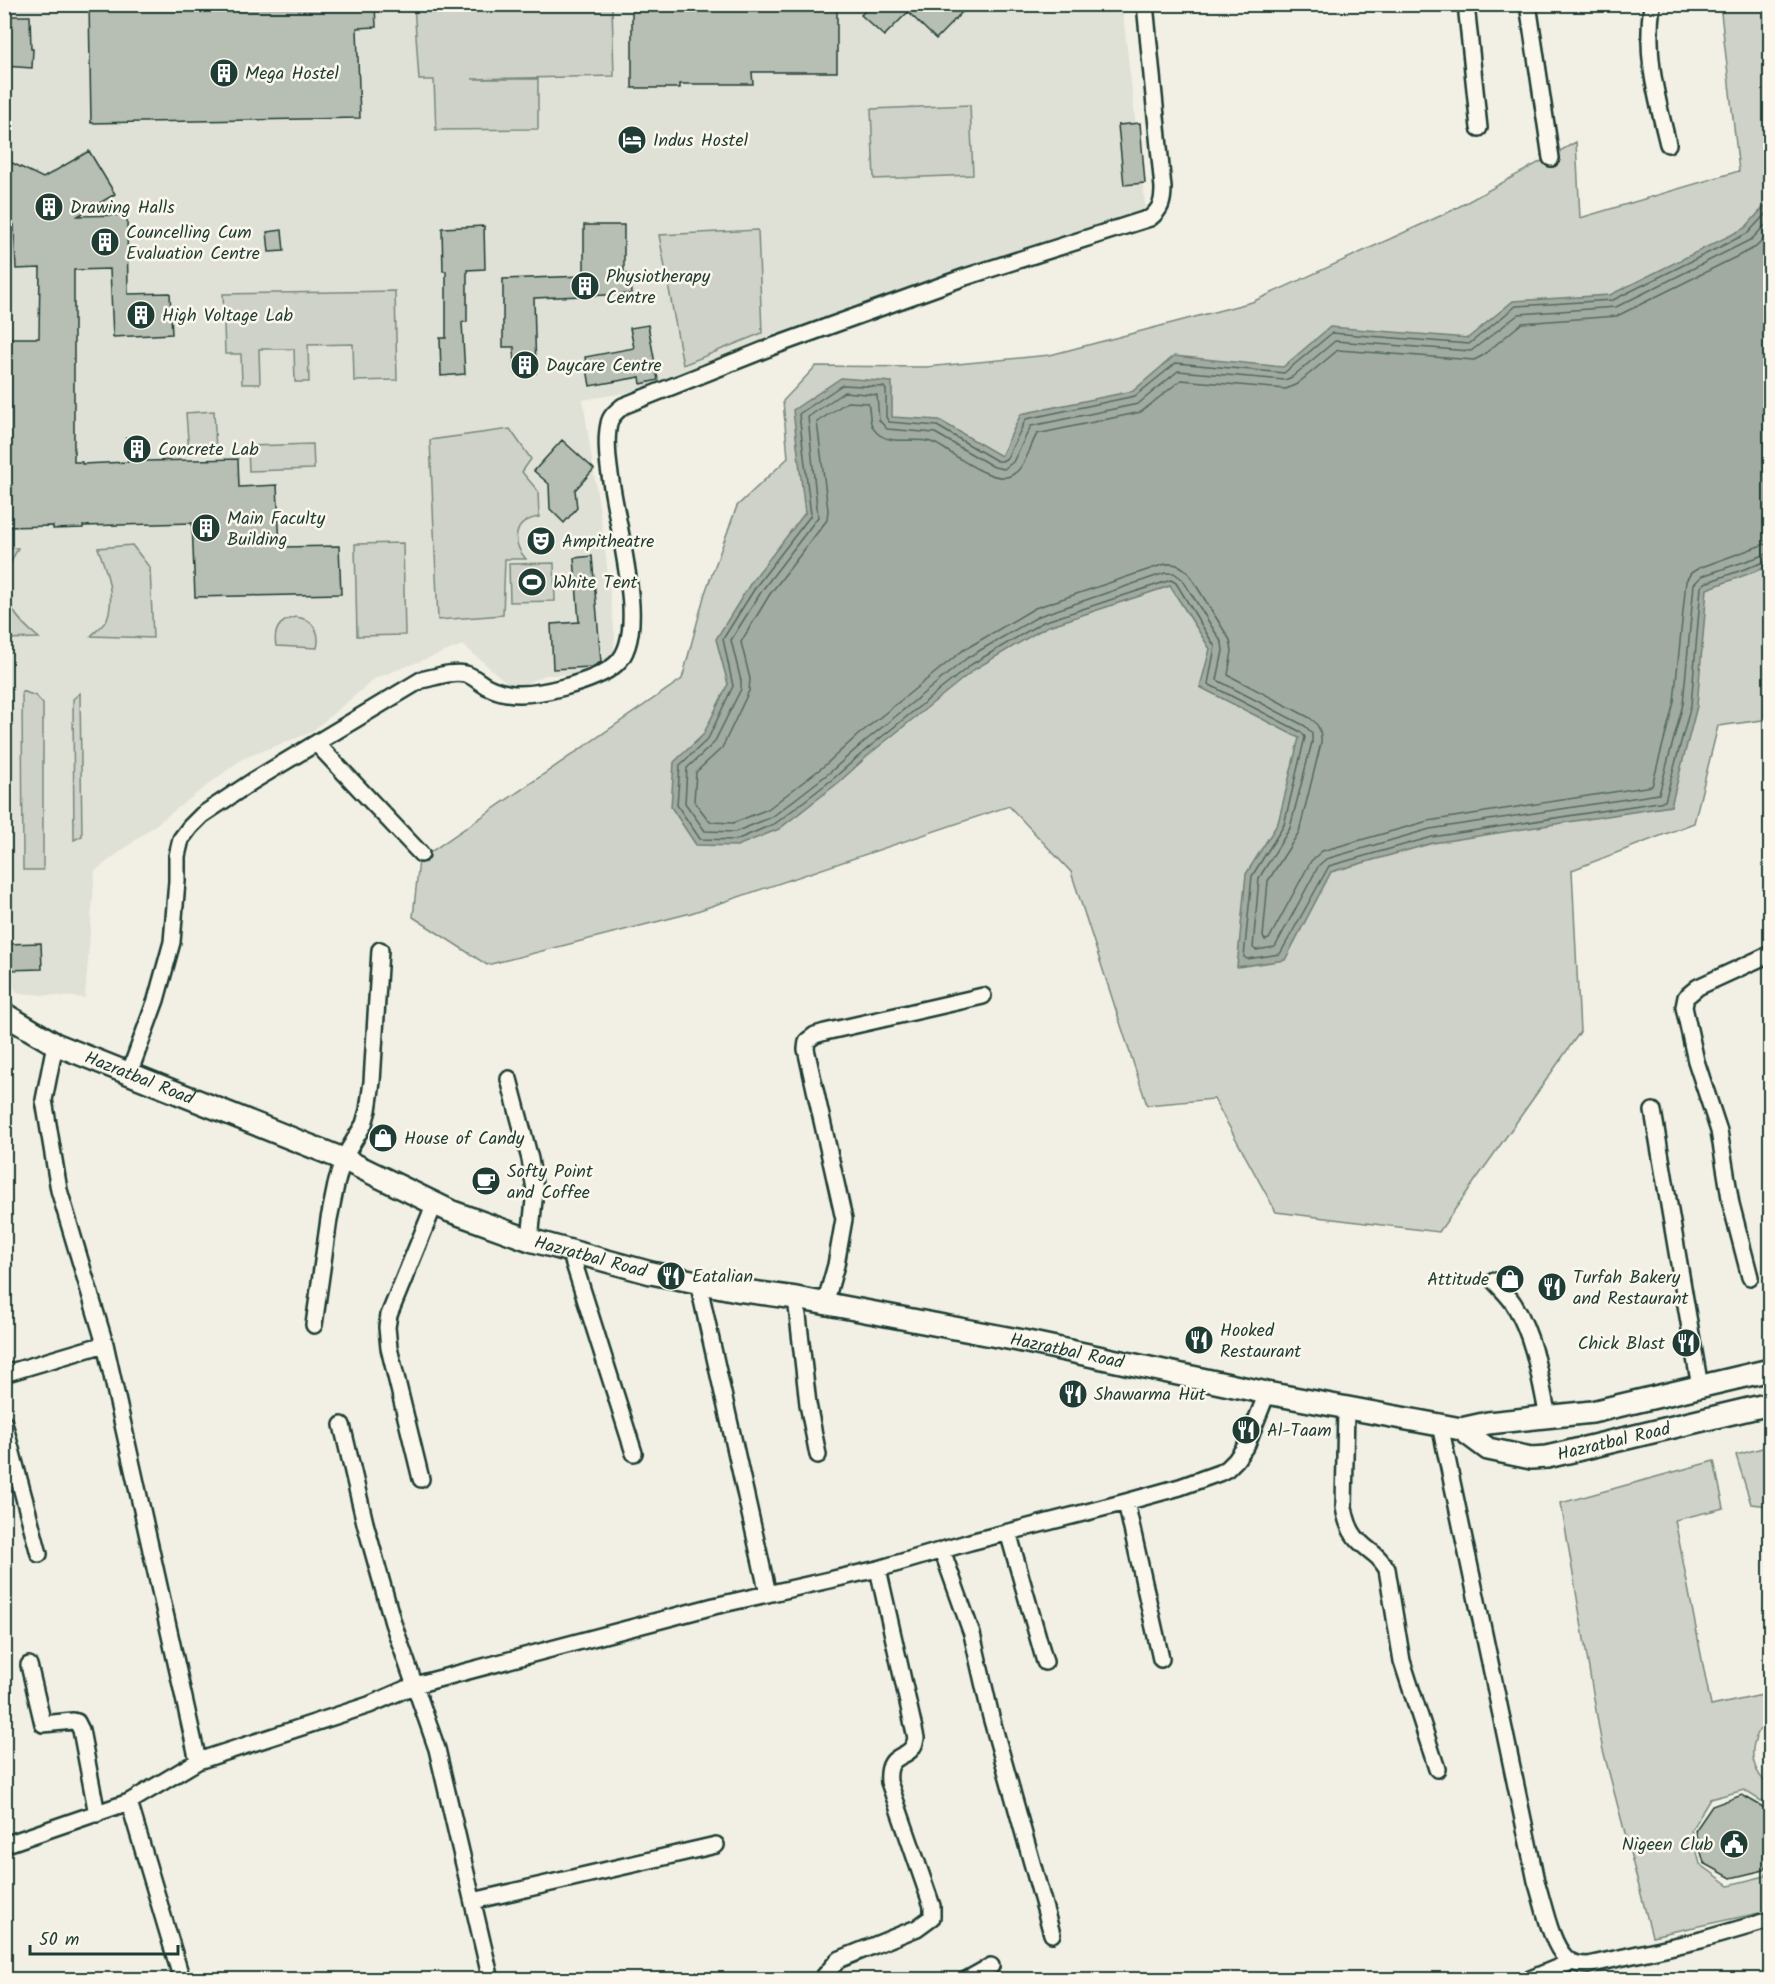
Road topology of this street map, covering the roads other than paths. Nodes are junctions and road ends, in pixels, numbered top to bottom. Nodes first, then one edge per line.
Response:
1 (1145, 4) edge
2 (1466, 4) edge
3 (1528, 4) edge
4 (1652, 4) edge
5 (1479, 128) dead end
6 (1668, 144) dead end
7 (1551, 158) dead end
8 (317, 744) junction
9 (421, 854) dead end
10 (380, 950) dead end
11 (1770, 954) edge
12 (984, 996) dead end
13 (4, 1014) edge
14 (55, 1044) junction
15 (129, 1074) junction
16 (509, 1079) dead end
17 (1653, 1111) dead end
18 (343, 1160) junction
19 (435, 1203) junction
20 (530, 1240) junction
21 (570, 1251) junction
22 (1749, 1277) dead end
23 (1494, 1281) dead end
24 (699, 1282) junction
25 (796, 1298) junction
26 (825, 1304) junction
27 (314, 1325) dead end
28 (105, 1344) junction
29 (1770, 1370) edge
30 (4, 1374) edge
31 (1700, 1387) junction
32 (1267, 1393) junction
33 (1770, 1404) edge
34 (1346, 1408) junction
35 (1548, 1417) junction
36 (4, 1423) edge
37 (342, 1425) dead end
38 (1450, 1427) junction
39 (634, 1453) dead end
40 (818, 1455) dead end
41 (421, 1479) dead end
42 (1126, 1502) junction
43 (1008, 1532) junction
44 (942, 1550) junction
45 (39, 1554) dead end
46 (878, 1569) junction
47 (768, 1594) junction
48 (1161, 1659) dead end
49 (1045, 1662) dead end
50 (29, 1665) dead end
51 (415, 1685) junction
52 (198, 1761) junction
53 (1437, 1769) dead end
54 (129, 1802) junction
55 (97, 1815) junction
56 (4, 1845) edge
57 (716, 1845) dead end
58 (473, 1901) junction
59 (1762, 1922) dead end
60 (1052, 1934) dead end
61 (1571, 1962) junction
62 (991, 1966) dead end
63 (182, 1980) edge
64 (491, 1980) edge
65 (821, 1980) edge
66 (966, 1980) edge
67 (1527, 1980) edge

1 - 8 street
2 - 5 street
3 - 7 street
4 - 6 street
8 - 9 street
8 - 15 street
10 - 18 street
11 - 22 street
12 - 26 street
13 - 14 main road, Hazratbal Road
14 - 15 main road, Hazratbal Road
14 - 28 street
15 - 18 main road, Hazratbal Road
16 - 20 street
17 - 31 street
18 - 19 main road, Hazratbal Road
18 - 27 street
19 - 20 main road, Hazratbal Road
19 - 41 street
20 - 21 main road, Hazratbal Road
21 - 24 main road, Hazratbal Road
21 - 39 street
23 - 35 street
24 - 25 main road, Hazratbal Road
24 - 47 street
25 - 26 main road, Hazratbal Road
25 - 40 street
26 - 32 main road, Hazratbal Road
28 - 30 street
28 - 52 street
29 - 31 main road, Hazratbal Road
31 - 35 main road, Hazratbal Road
32 - 34 main road, Hazratbal Road
32 - 42 street
33 - 38 main road, Hazratbal Road
34 - 38 main road, Hazratbal Road
34 - 53 street
35 - 38 main road, Hazratbal Road
36 - 45 street
37 - 51 street
38 - 61 street
42 - 43 street
42 - 48 street
43 - 44 street
43 - 49 street
44 - 46 street
44 - 60 street
46 - 47 street
46 - 65 street
47 - 51 street
50 - 55 street
51 - 52 street
51 - 58 street
52 - 54 street
54 - 55 street
54 - 63 street
55 - 56 street
57 - 58 street
58 - 64 street
59 - 61 street
61 - 67 street
62 - 66 street

